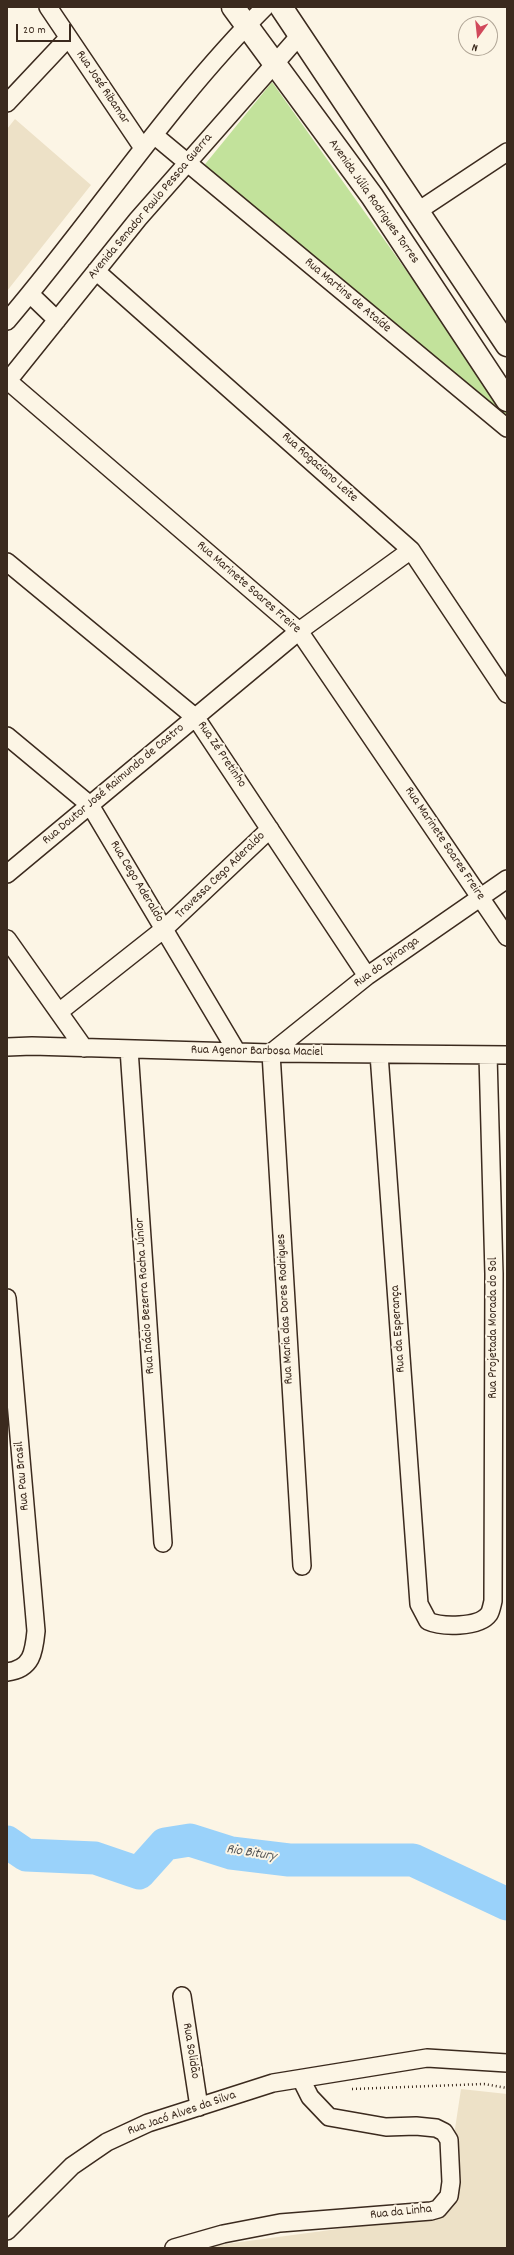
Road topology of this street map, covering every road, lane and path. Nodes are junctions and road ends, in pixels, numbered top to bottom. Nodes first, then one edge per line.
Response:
1 (48, 7) edge
2 (233, 7) edge
3 (265, 7) edge
4 (281, 7) edge
5 (246, 26) junction
6 (300, 35) junction
7 (68, 38) junction
8 (275, 64) junction
9 (7, 104) edge
10 (154, 135) junction
11 (143, 148) junction
12 (507, 152) edge
13 (187, 164) junction
14 (418, 211) junction
15 (96, 271) junction
16 (30, 294) junction
17 (57, 320) junction
18 (7, 321) edge
19 (507, 345) edge
20 (8, 381) edge
21 (507, 400) edge
22 (507, 428) edge
23 (411, 550) junction
24 (7, 562) edge
25 (299, 631) junction
26 (507, 694) edge
27 (196, 718) junction
28 (7, 736) edge
29 (90, 805) junction
30 (270, 829) junction
31 (7, 874) edge
32 (507, 879) edge
33 (480, 898) junction
34 (164, 930) junction
35 (507, 937) edge
36 (7, 939) edge
37 (368, 976) junction
38 (59, 1012) junction
39 (7, 1047) edge
40 (84, 1048) junction
41 (129, 1049) junction
42 (237, 1052) junction
43 (271, 1053) junction
44 (379, 1054) junction
45 (488, 1055) junction
46 (507, 1055) edge
47 (500, 1274) edge
48 (7, 1298) edge
49 (8, 1321) edge
50 (163, 1543) dead end
51 (501, 1552) edge
52 (302, 1566) dead end
53 (493, 1601) joint
54 (7, 1672) edge
55 (182, 1996) dead end
56 (507, 2063) edge
57 (304, 2085) dead end
58 (507, 2088) edge
59 (346, 2089) dead end
60 (199, 2107) junction
61 (7, 2231) edge
62 (174, 2248) edge

1 - 7 street, Rua José Ribamar
2 - 5 main road, Avenida Júlia Rodrigues Torres
3 - 5 street
4 - 6 main road
5 - 8 main road, Avenida Júlia Rodrigues Torres
5 - 10 street
6 - 8 street, Avenida Senador Paulo Pessoa Guerra
6 - 14 main road
7 - 9 street
7 - 11 street, Rua José Ribamar
8 - 13 street, Avenida Senador Paulo Pessoa Guerra
8 - 21 main road, Avenida Júlia Rodrigues Torres
10 - 11 street
10 - 13 street, Rua Martins de Ataíde
11 - 16 street
12 - 14 street
13 - 15 street, Avenida Senador Paulo Pessoa Guerra
13 - 22 street, Rua Martins de Ataíde
14 - 19 main road
15 - 17 street, Avenida Senador Paulo Pessoa Guerra
15 - 23 street, Rua Rogaciano Leite
16 - 17 street
16 - 18 street
17 - 20 street, Avenida Senador Paulo Pessoa Guerra
20 - 25 street, Rua Marinete Soares Freire
23 - 25 street, Rua Doutor José Raimundo de Castro
23 - 26 street, Rua Rogaciano Leite
24 - 27 street, Rua Zé Pretinho
25 - 27 street, Rua Doutor José Raimundo de Castro
25 - 33 street, Rua Marinete Soares Freire
27 - 29 street, Rua Doutor José Raimundo de Castro
27 - 30 street, Rua Zé Pretinho
28 - 29 street, Rua Cego Aderaldo
29 - 31 street, Rua Doutor José Raimundo de Castro
29 - 34 street, Rua Cego Aderaldo
30 - 34 street, Travessa Cego Aderaldo
30 - 37 street, Rua Zé Pretinho
32 - 33 street, Rua do Ipiranga
33 - 35 street, Rua Marinete Soares Freire
33 - 37 street, Rua do Ipiranga
34 - 38 street, Travessa Cego Aderaldo
34 - 42 street, Rua Cego Aderaldo
36 - 38 street
37 - 43 street, Rua do Ipiranga
38 - 40 street
39 - 40 street, Rua Agenor Barbosa Maciel
40 - 41 street, Rua Agenor Barbosa Maciel
41 - 42 street, Rua Agenor Barbosa Maciel
41 - 50 street, Rua Inácio Bezerra Rocha Júnior
42 - 43 street, Rua Agenor Barbosa Maciel
43 - 44 street, Rua Agenor Barbosa Maciel
43 - 52 street, Rua Maria das Dores Rodrigues
44 - 45 street, Rua Agenor Barbosa Maciel
44 - 53 street, Rua da Esperança
45 - 46 street, Rua Agenor Barbosa Maciel
45 - 47 street, Rua Projetada Morada do Sol
47 - 51 street, Rua Projetada Morada do Sol
48 - 49 street, Rua Pau Brasil
49 - 54 street, Rua Pau Brasil
51 - 53 street, Rua Projetada Morada do Sol
55 - 60 street, Rua Solidão
56 - 60 street, Rua Jacó Alves da Silva
57 - 62 street, Rua da Linha
58 - 59 path
60 - 61 street, Rua Jacó Alves da Silva

